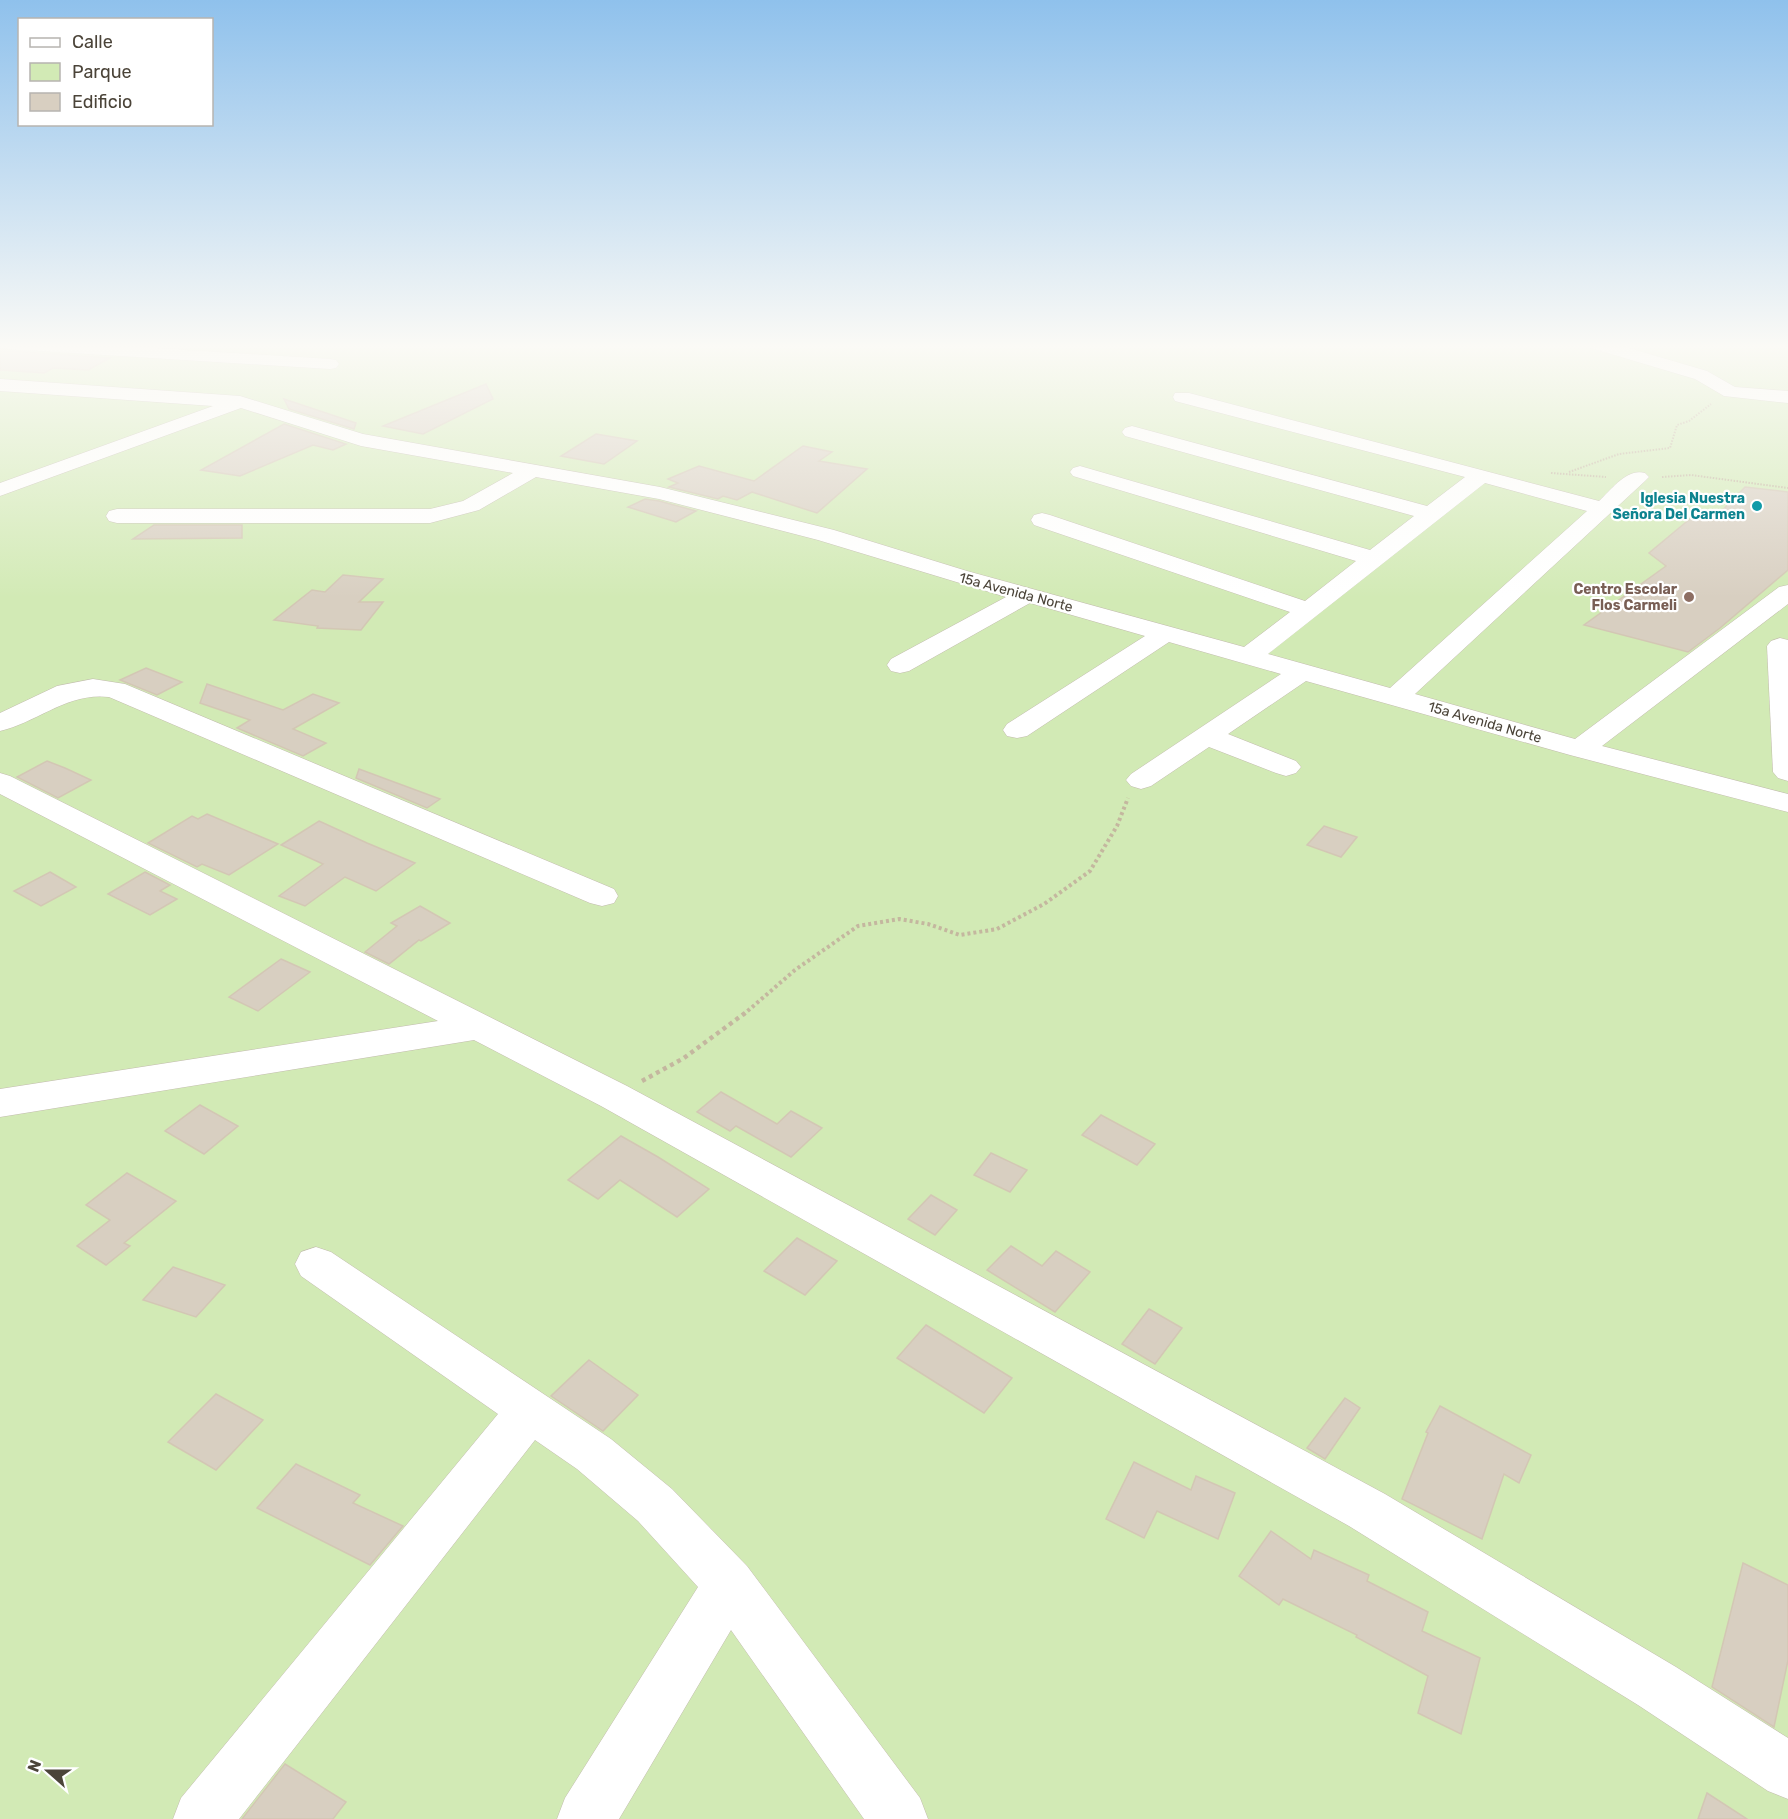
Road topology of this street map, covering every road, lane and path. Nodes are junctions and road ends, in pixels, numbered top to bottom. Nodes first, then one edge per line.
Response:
1 (167, 429) edge
2 (321, 429) edge
3 (1302, 429) edge
4 (1676, 429) edge
5 (1132, 432) dead end
6 (531, 471) junction
7 (1080, 472) dead end
8 (1566, 473) dead end
9 (1481, 475) junction
10 (1638, 477) dead end
11 (0, 490) edge
12 (1603, 509) junction
13 (1430, 514) junction
14 (117, 516) dead end
15 (1041, 520) dead end
16 (1374, 559) junction
17 (1788, 592) edge
18 (1029, 594) junction
19 (1308, 610) junction
20 (1166, 633) junction
21 (1730, 636) junction
22 (1784, 647) edge
23 (1250, 656) junction
24 (900, 665) dead end
25 (1303, 671) junction
26 (1396, 697) junction
27 (0, 723) edge
28 (1017, 730) dead end
29 (1207, 736) junction
30 (1580, 748) junction
31 (1286, 767) dead end
32 (1788, 772) edge
33 (1141, 780) joint
34 (0, 782) edge
35 (1788, 803) edge
36 (602, 896) dead end
37 (477, 1028) junction
38 (614, 1096) junction
39 (0, 1103) edge
40 (316, 1264) dead end
41 (530, 1410) junction
42 (729, 1584) junction
43 (1788, 1771) edge
44 (202, 1819) edge
45 (586, 1819) edge
46 (899, 1819) edge

1 - 11 street
2 - 6 street, 15a Avenida Norte
3 - 9 street
4 - 8 path
5 - 13 street
6 - 14 street
6 - 18 street, 15a Avenida Norte
7 - 16 street
9 - 12 street
9 - 13 street
10 - 12 street
12 - 26 street
13 - 16 street
15 - 19 street
16 - 19 street
17 - 21 street
18 - 20 street, 15a Avenida Norte
18 - 24 street
19 - 23 street
20 - 23 street, 15a Avenida Norte
20 - 28 street
21 - 22 street
21 - 30 street
22 - 32 street
23 - 25 street, 15a Avenida Norte
25 - 26 street, 15a Avenida Norte
25 - 29 street
26 - 30 street, 15a Avenida Norte
27 - 36 street
29 - 31 street
29 - 33 street
30 - 35 street, 15a Avenida Norte
33 - 38 path
34 - 37 street
37 - 38 street
37 - 39 street
38 - 43 street
40 - 41 street
41 - 42 street
41 - 44 street
42 - 45 street
42 - 46 street

